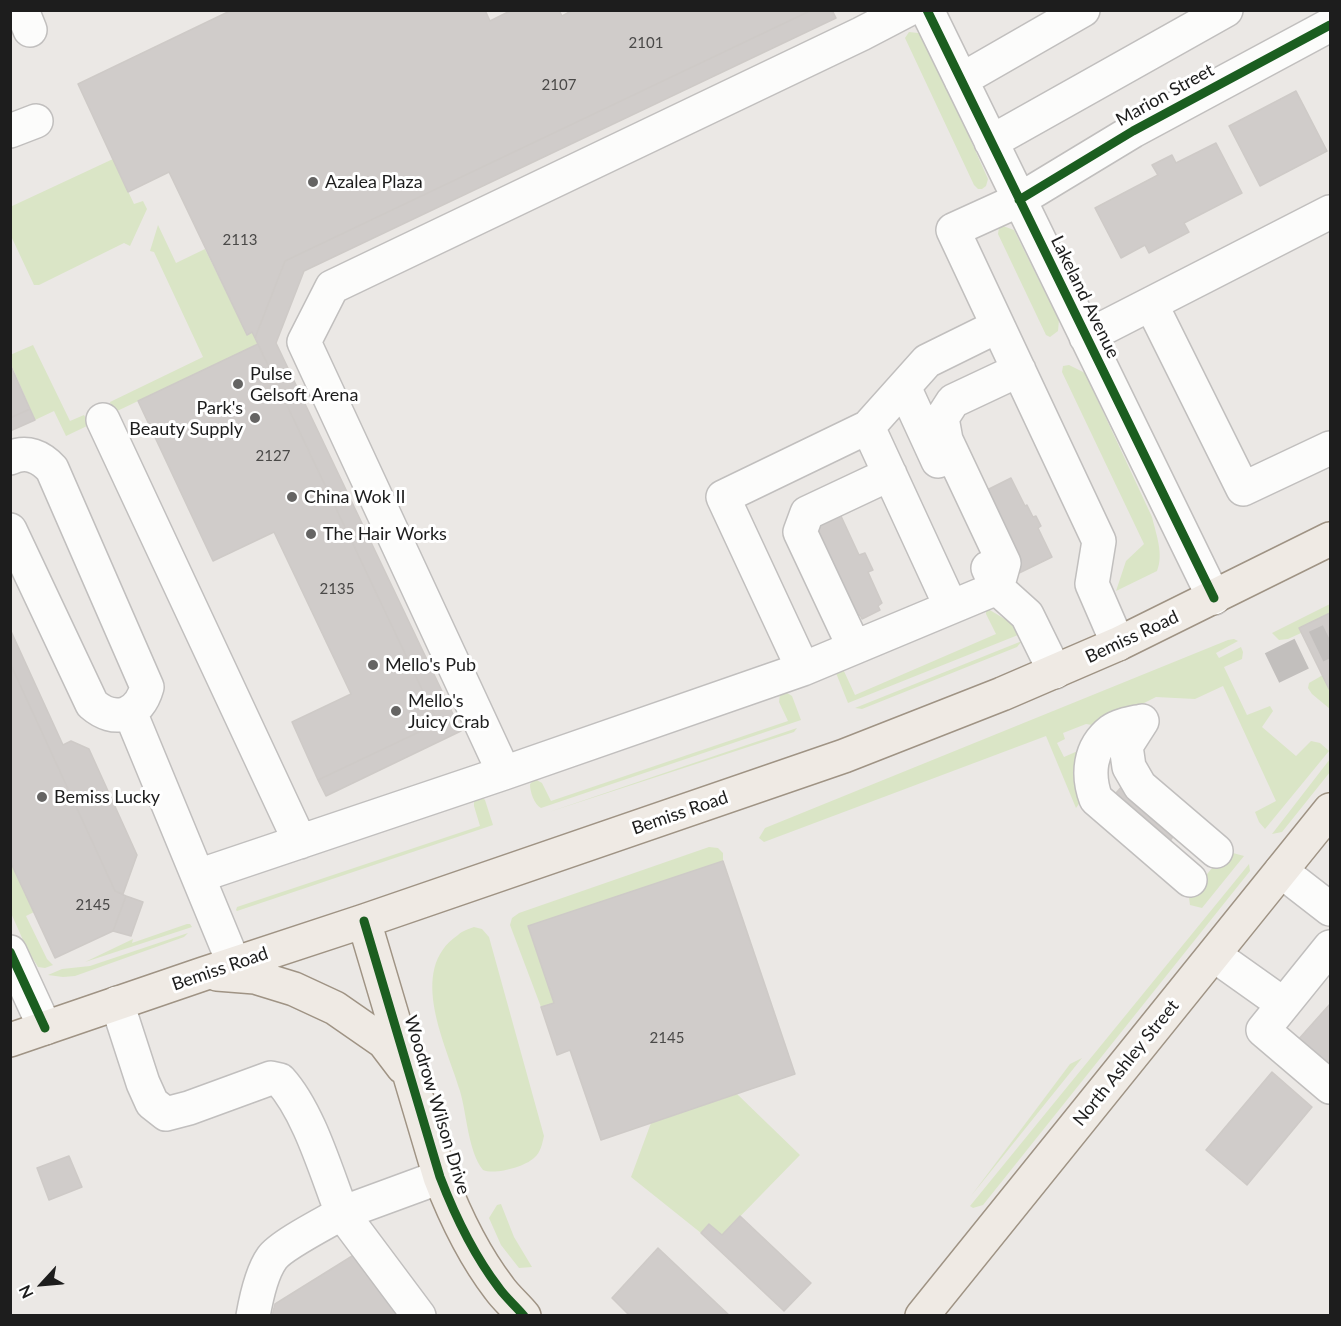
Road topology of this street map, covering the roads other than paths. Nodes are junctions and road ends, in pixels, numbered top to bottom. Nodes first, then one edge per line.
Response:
1 (1083, 10) edge
2 (1226, 10) edge
3 (924, 11) edge
4 (856, 22) edge
5 (1330, 25) edge
6 (961, 80) junction
7 (991, 142) junction
8 (1019, 200) junction
9 (1330, 212) edge
10 (1151, 304) junction
11 (998, 326) junction
12 (1086, 337) junction
13 (1019, 370) junction
14 (904, 387) junction
15 (103, 420) dead end
16 (868, 427) junction
17 (1330, 448) edge
18 (10, 458) edge
19 (890, 474) junction
20 (10, 530) edge
21 (1330, 539) edge
22 (997, 588) junction
23 (1214, 598) junction
24 (951, 607) junction
25 (1118, 644) junction
26 (854, 647) junction
27 (803, 669) junction
28 (1055, 672) junction
29 (130, 712) junction
30 (504, 773) junction
31 (1330, 810) edge
32 (300, 842) junction
33 (1215, 851) dead end
34 (1281, 871) junction
35 (198, 876) junction
36 (1190, 880) dead end
37 (1330, 909) edge
38 (364, 921) junction
39 (1330, 947) edge
40 (10, 952) edge
41 (1214, 954) junction
42 (218, 969) junction
43 (117, 1004) junction
44 (1283, 1004) junction
45 (45, 1028) junction
46 (10, 1040) edge
47 (411, 1077) junction
48 (1330, 1087) edge
49 (440, 1177) junction
50 (342, 1213) junction
51 (253, 1316) edge
52 (419, 1316) edge
53 (524, 1316) edge
54 (922, 1316) edge

1 - 6 street
2 - 7 street
3 - 4 street
3 - 6 street, Lakeland Avenue
4 - 30 street
5 - 8 street, Marion Street
6 - 7 street, Lakeland Avenue
7 - 8 street, Lakeland Avenue
8 - 11 street, Marion Street
8 - 12 street, Lakeland Avenue
9 - 10 street
10 - 12 street
10 - 17 street
11 - 13 street
11 - 14 street
12 - 23 street, Lakeland Avenue
13 - 22 street
13 - 25 street
14 - 16 street
14 - 22 street
15 - 32 street
16 - 19 street
16 - 27 street
18 - 29 street
19 - 24 street
19 - 26 street
20 - 29 street
21 - 23 main road, Bemiss Road
22 - 24 street
22 - 28 street
23 - 25 main road, Bemiss Road
24 - 26 street
25 - 28 main road, Bemiss Road
26 - 27 street
27 - 30 street
28 - 38 main road, Bemiss Road
29 - 35 street
30 - 32 street
31 - 34 main road, North Ashley Street
32 - 35 street
33 - 36 street
34 - 37 street
34 - 41 main road, North Ashley Street
35 - 42 street
38 - 42 main road, Bemiss Road
38 - 47 main road, Woodrow Wilson Drive
39 - 44 street
40 - 45 street
41 - 44 street
41 - 54 main road, North Ashley Street
42 - 43 main road, Bemiss Road
42 - 47 main road
43 - 45 main road, Bemiss Road
43 - 50 street
44 - 48 street
45 - 46 main road, Bemiss Road
47 - 49 main road, Woodrow Wilson Drive
49 - 50 street
49 - 53 main road, Woodrow Wilson Drive
50 - 51 street
50 - 52 street

